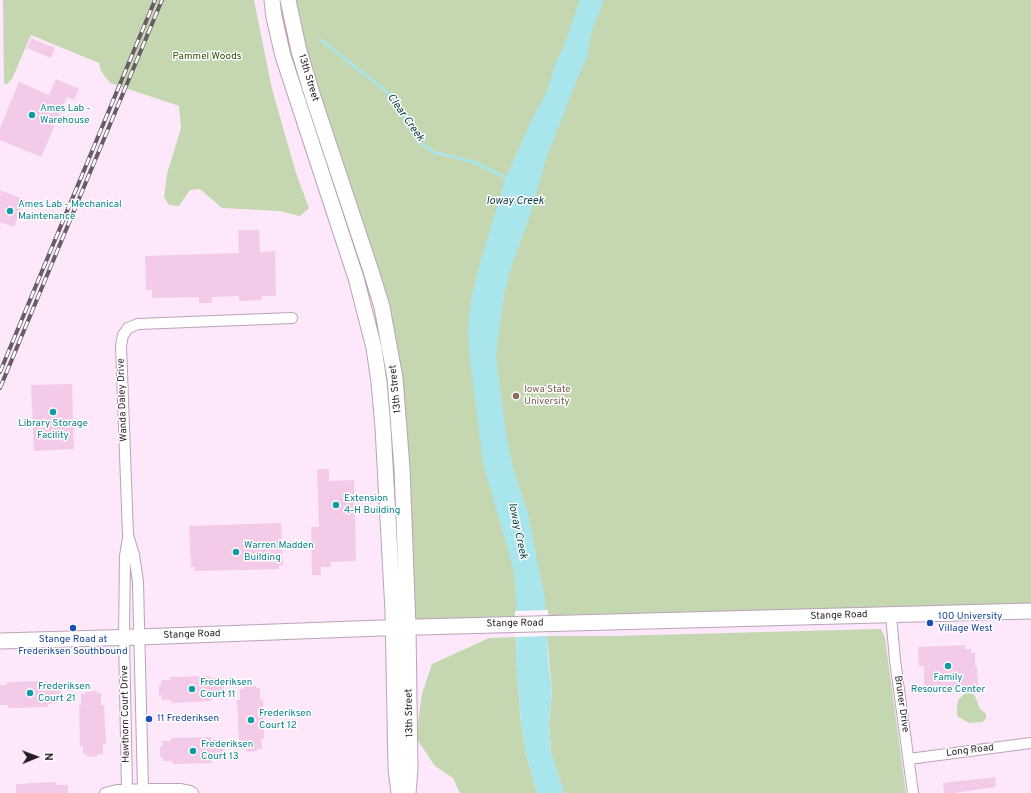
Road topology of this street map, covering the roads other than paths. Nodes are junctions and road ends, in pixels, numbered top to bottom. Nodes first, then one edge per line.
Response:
1 (272, 0) edge
2 (288, 0) edge
3 (292, 318) dead end
4 (128, 535) junction
5 (1031, 611) edge
6 (891, 615) junction
7 (393, 627) junction
8 (408, 627) junction
9 (124, 637) junction
10 (139, 637) junction
11 (0, 641) edge
12 (1031, 743) edge
13 (908, 759) junction
14 (143, 789) junction
15 (127, 790) junction
16 (105, 793) edge
17 (193, 793) edge
18 (399, 793) edge
19 (408, 793) edge
20 (913, 793) edge

1 - 7 main road, 13th Street
2 - 8 main road, 13th Street
3 - 4 street, Wanda Daley Drive
4 - 9 street, Hawthorn Court Drive
4 - 10 street, Wanda Daley Drive
5 - 6 main road, Stange Road
6 - 8 main road, Stange Road
6 - 13 street, Bruner Drive
7 - 8 main road, Stange Road
7 - 10 main road, Stange Road
7 - 18 main road, 13th Street
8 - 19 main road, 13th Street
9 - 10 main road, Stange Road
9 - 11 main road, Stange Road
9 - 15 street, Hawthorn Court Drive
10 - 14 street, Hawthorn Court Drive
12 - 13 street, Long Road
13 - 20 street, Bruner Drive
14 - 15 street
14 - 17 street
15 - 16 street

